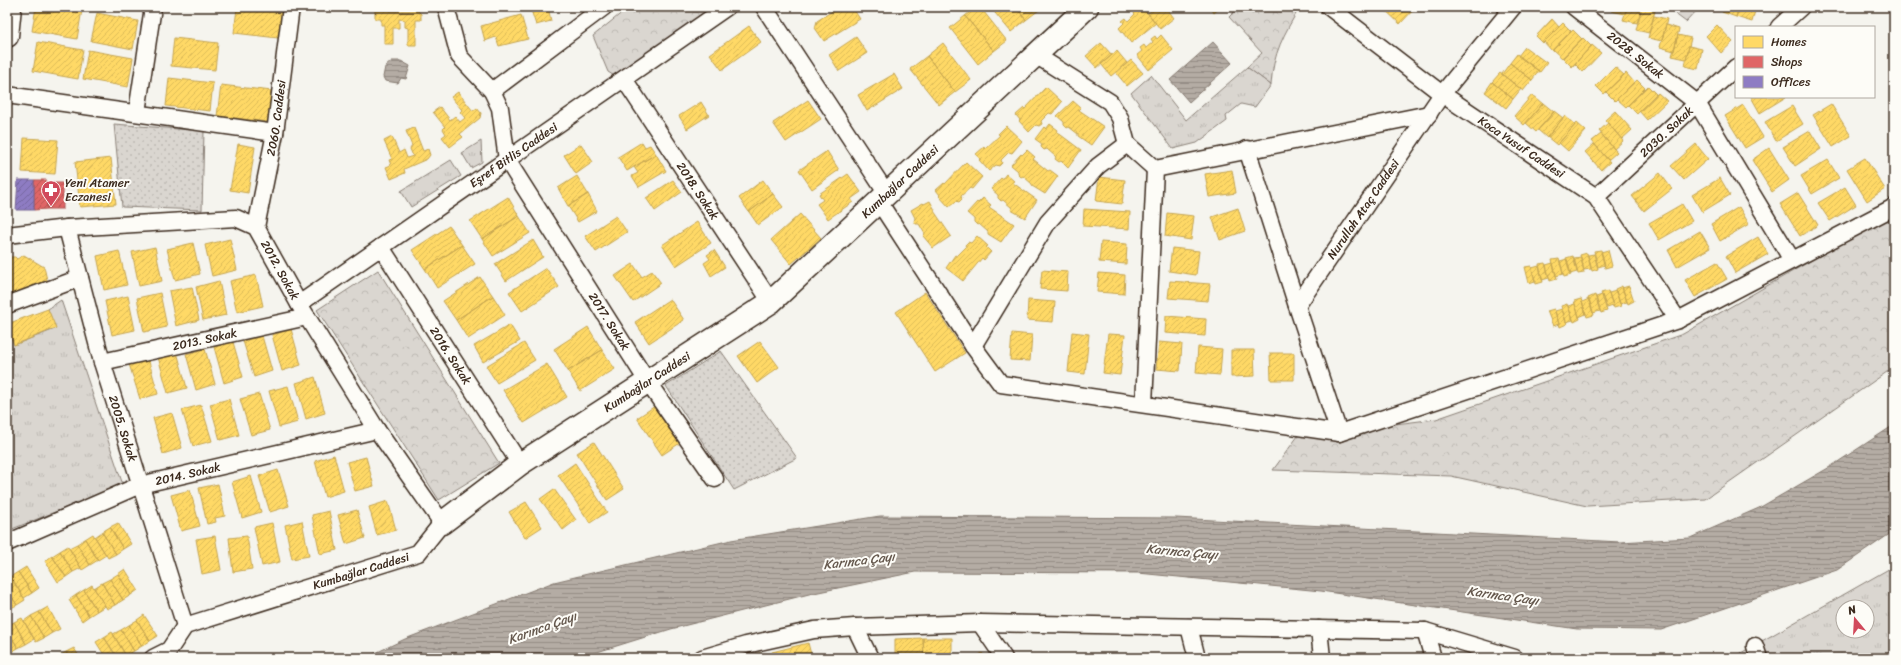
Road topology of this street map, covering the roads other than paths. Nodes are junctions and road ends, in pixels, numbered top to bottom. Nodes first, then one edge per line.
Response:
1 (10, 7) edge
2 (153, 7) edge
3 (291, 7) edge
4 (446, 7) edge
5 (604, 7) edge
6 (727, 7) edge
7 (764, 7) edge
8 (1087, 7) edge
9 (1329, 7) edge
10 (1513, 7) edge
11 (1574, 7) edge
12 (1794, 9) edge
13 (1780, 26) edge
14 (7, 36) edge
15 (1034, 54) junction
16 (1735, 68) edge
17 (624, 79) junction
18 (492, 91) junction
19 (1442, 94) junction
20 (7, 95) edge
21 (1697, 103) junction
22 (138, 112) junction
23 (1429, 114) junction
24 (275, 133) junction
25 (1127, 144) junction
26 (1248, 149) junction
27 (507, 160) junction
28 (1156, 168) junction
29 (1596, 197) junction
30 (883, 198) junction
31 (1894, 207) edge
32 (256, 227) junction
33 (67, 228) junction
34 (7, 235) edge
35 (381, 248) junction
36 (1792, 260) junction
37 (80, 278) junction
38 (771, 302) junction
39 (7, 304) edge
40 (1297, 306) junction
41 (303, 310) junction
42 (1678, 320) junction
43 (973, 346) junction
44 (102, 362) junction
45 (647, 381) junction
46 (1144, 404) junction
47 (377, 430) junction
48 (1339, 433) junction
49 (520, 464) junction
50 (715, 479) dead end
51 (140, 485) junction
52 (442, 523) junction
53 (7, 543) edge
54 (980, 623) junction
55 (184, 626) junction
56 (855, 627) junction
57 (1189, 627) junction
58 (1319, 629) junction
59 (1425, 631) junction
60 (153, 658) edge
61 (702, 658) edge
62 (870, 658) edge
63 (1004, 658) edge
64 (1197, 658) edge
65 (1322, 658) edge
66 (1433, 658) edge
67 (1515, 658) edge

1 - 14 main road
2 - 22 street
3 - 24 street, 2060. Caddesi
4 - 18 street
5 - 18 street
6 - 17 street, Eşref Bitlis Caddesi
7 - 30 street
8 - 15 main road, Kumbağlar Caddesi
9 - 19 street, Koca Yusuf Caddesi
10 - 19 street, Nurullah Ataç Caddesi
11 - 21 street, 2028. Sokak
12 - 13 street
15 - 25 street
15 - 30 main road, Kumbağlar Caddesi
16 - 21 street, 2030. Sokak
17 - 27 street, Eşref Bitlis Caddesi
17 - 38 street, 2018. Sokak
18 - 27 street
19 - 23 street, Nurullah Ataç Caddesi
19 - 29 street, Koca Yusuf Caddesi
20 - 22 street
21 - 29 street, 2030. Sokak
21 - 36 street
22 - 24 street
23 - 26 street
23 - 40 street, Nurullah Ataç Caddesi
24 - 32 street, 2060. Caddesi
25 - 28 street
25 - 43 street
26 - 28 street
26 - 40 street
27 - 35 street, Eşref Bitlis Caddesi
27 - 45 street, 2017. Sokak
28 - 46 street
29 - 42 street, Koca Yusuf Caddesi
30 - 38 main road, Kumbağlar Caddesi
30 - 43 street
31 - 36 street
32 - 33 street, 2012. Sokak
32 - 41 street, 2012. Sokak
33 - 34 street, 2012. Sokak
33 - 37 street, 2005. Sokak
35 - 41 street, Eşref Bitlis Caddesi
35 - 49 street, 2016. Sokak
36 - 42 street
37 - 39 street
37 - 44 street, 2005. Sokak
38 - 45 main road, Kumbağlar Caddesi
40 - 48 street
41 - 44 street, 2013. Sokak
41 - 47 street, 2012. Sokak
42 - 48 street
43 - 46 street
44 - 51 street, 2005. Sokak
45 - 49 main road, Kumbağlar Caddesi
45 - 50 street, 2017. Sokak
46 - 48 street
47 - 51 street, 2014. Sokak
47 - 52 street, 2012. Sokak
49 - 52 main road, Kumbağlar Caddesi
51 - 53 street, 2014. Sokak
51 - 55 street, 2005. Sokak
52 - 55 street, Kumbağlar Caddesi
54 - 56 street
54 - 57 street
54 - 63 street
55 - 60 street
56 - 61 street
56 - 62 street
57 - 58 street
57 - 64 street
58 - 59 street
58 - 65 street
59 - 66 street
59 - 67 street

